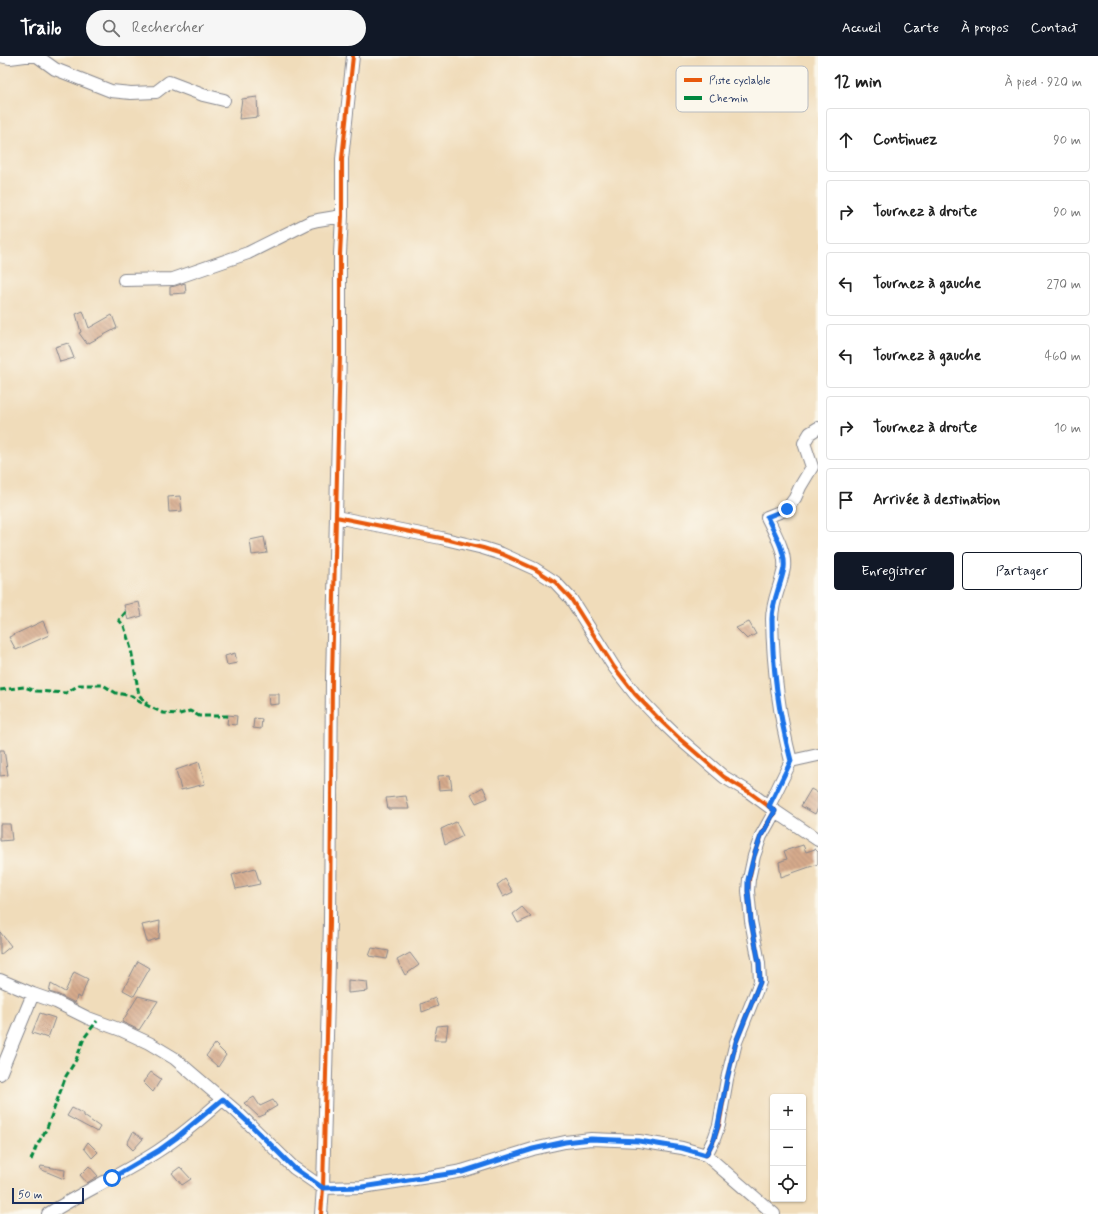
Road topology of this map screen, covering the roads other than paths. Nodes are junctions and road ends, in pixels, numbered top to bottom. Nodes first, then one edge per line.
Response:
1 (0, 56) edge
2 (353, 56) edge
3 (224, 100) dead end
4 (342, 216) junction
5 (124, 280) dead end
6 (818, 428) edge
7 (336, 517) junction
8 (818, 755) edge
9 (791, 761) junction
10 (772, 809) junction
11 (818, 840) edge
12 (3, 979) edge
13 (33, 994) junction
14 (0, 1074) edge
15 (223, 1099) junction
16 (706, 1155) junction
17 (323, 1188) junction
18 (48, 1214) edge
19 (321, 1214) edge
20 (774, 1214) edge

1 - 3 street
2 - 4 street
4 - 5 street
4 - 7 street
6 - 9 street
7 - 10 street
7 - 17 street
8 - 9 street
9 - 10 street
10 - 11 street
10 - 16 street
12 - 13 street
13 - 14 street
13 - 15 street
15 - 17 street
15 - 18 street
16 - 17 street
16 - 20 street
17 - 19 street

